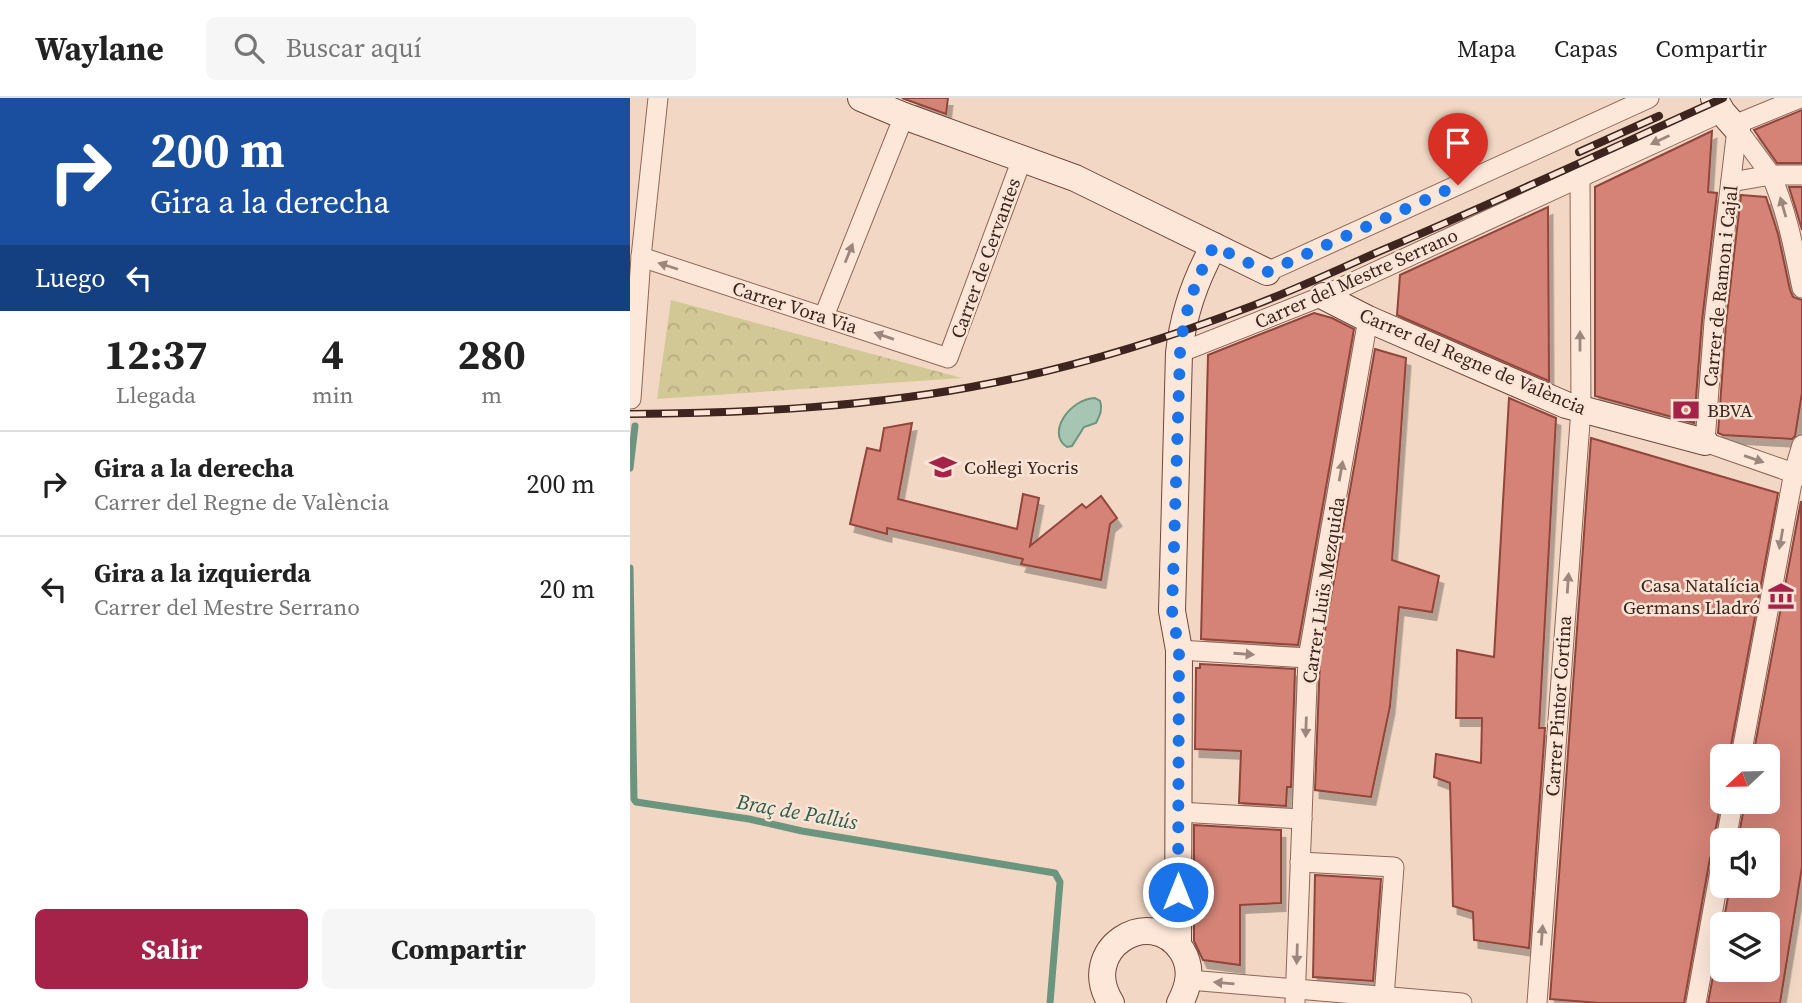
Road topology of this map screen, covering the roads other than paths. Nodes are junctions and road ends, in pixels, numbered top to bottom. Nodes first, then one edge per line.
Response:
1 (658, 98) edge
2 (861, 98) edge
3 (1649, 98) edge
4 (1800, 98) edge
5 (905, 116) junction
6 (1727, 116) edge
7 (1022, 159) junction
8 (1802, 175) edge
9 (1771, 176) junction
10 (1580, 177) junction
11 (1731, 182) junction
12 (1214, 246) junction
13 (641, 257) junction
14 (1267, 272) joint
15 (1802, 288) edge
16 (1323, 296) junction
17 (824, 316) junction
18 (1368, 319) junction
19 (632, 334) edge
20 (1180, 353) junction
21 (948, 358) joint
22 (631, 399) edge
23 (1581, 409) junction
24 (1705, 442) junction
25 (1802, 445) edge
26 (1798, 474) edge
27 (1179, 650) junction
28 (1308, 658) junction
29 (1743, 744) edge
30 (1178, 813) junction
31 (1302, 819) junction
32 (1300, 862) junction
33 (1715, 898) edge
34 (1178, 945) junction
35 (1185, 992) edge
36 (1295, 996) edge
37 (1384, 996) junction
38 (1111, 1003) edge
39 (1462, 1003) edge
40 (1537, 1003) edge
41 (1696, 1003) edge

1 - 13 street
2 - 5 street
3 - 14 street
4 - 6 street, Carrer del Mestre Serrano
5 - 7 street
17 -> 5 street
6 - 9 street
6 -> 10 street, Carrer del Mestre Serrano
6 - 11 street, Carrer de Ramon i Cajal
7 - 12 street
7 - 21 street, Carrer de Cervantes
8 - 9 street
9 - 11 street
15 -> 9 street
10 - 16 street, Carrer del Mestre Serrano
23 -> 10 street, Carrer Pintor Cortina
11 - 24 street, Carrer de Ramon i Cajal
12 - 14 street
12 - 20 street
17 -> 13 street, Carrer Vora Via
13 - 19 street
16 - 18 street, Carrer del Regne de València
16 - 20 street, Carrer del Mestre Serrano
21 -> 17 street, Carrer Vora Via
18 - 23 street, Carrer del Regne de València
28 -> 18 street, Carrer Lluïs Mezquida
19 - 22 street
20 - 27 street
23 - 24 street, Carrer del Regne de València
40 -> 23 street, Carrer Pintor Cortina
24 -> 26 street
25 - 26 street
26 -> 29 street
27 -> 28 street
27 - 30 street
28 -> 31 street, Carrer Lluïs Mezquida
30 - 31 street
30 - 34 street
31 - 32 street, Carrer Lluïs Mezquida
32 -> 36 street, Carrer Lluïs Mezquida
32 - 37 street
33 - 41 street
34 - 35 street
34 - 38 street
36 -> 35 street
36 - 37 street
37 - 39 street

